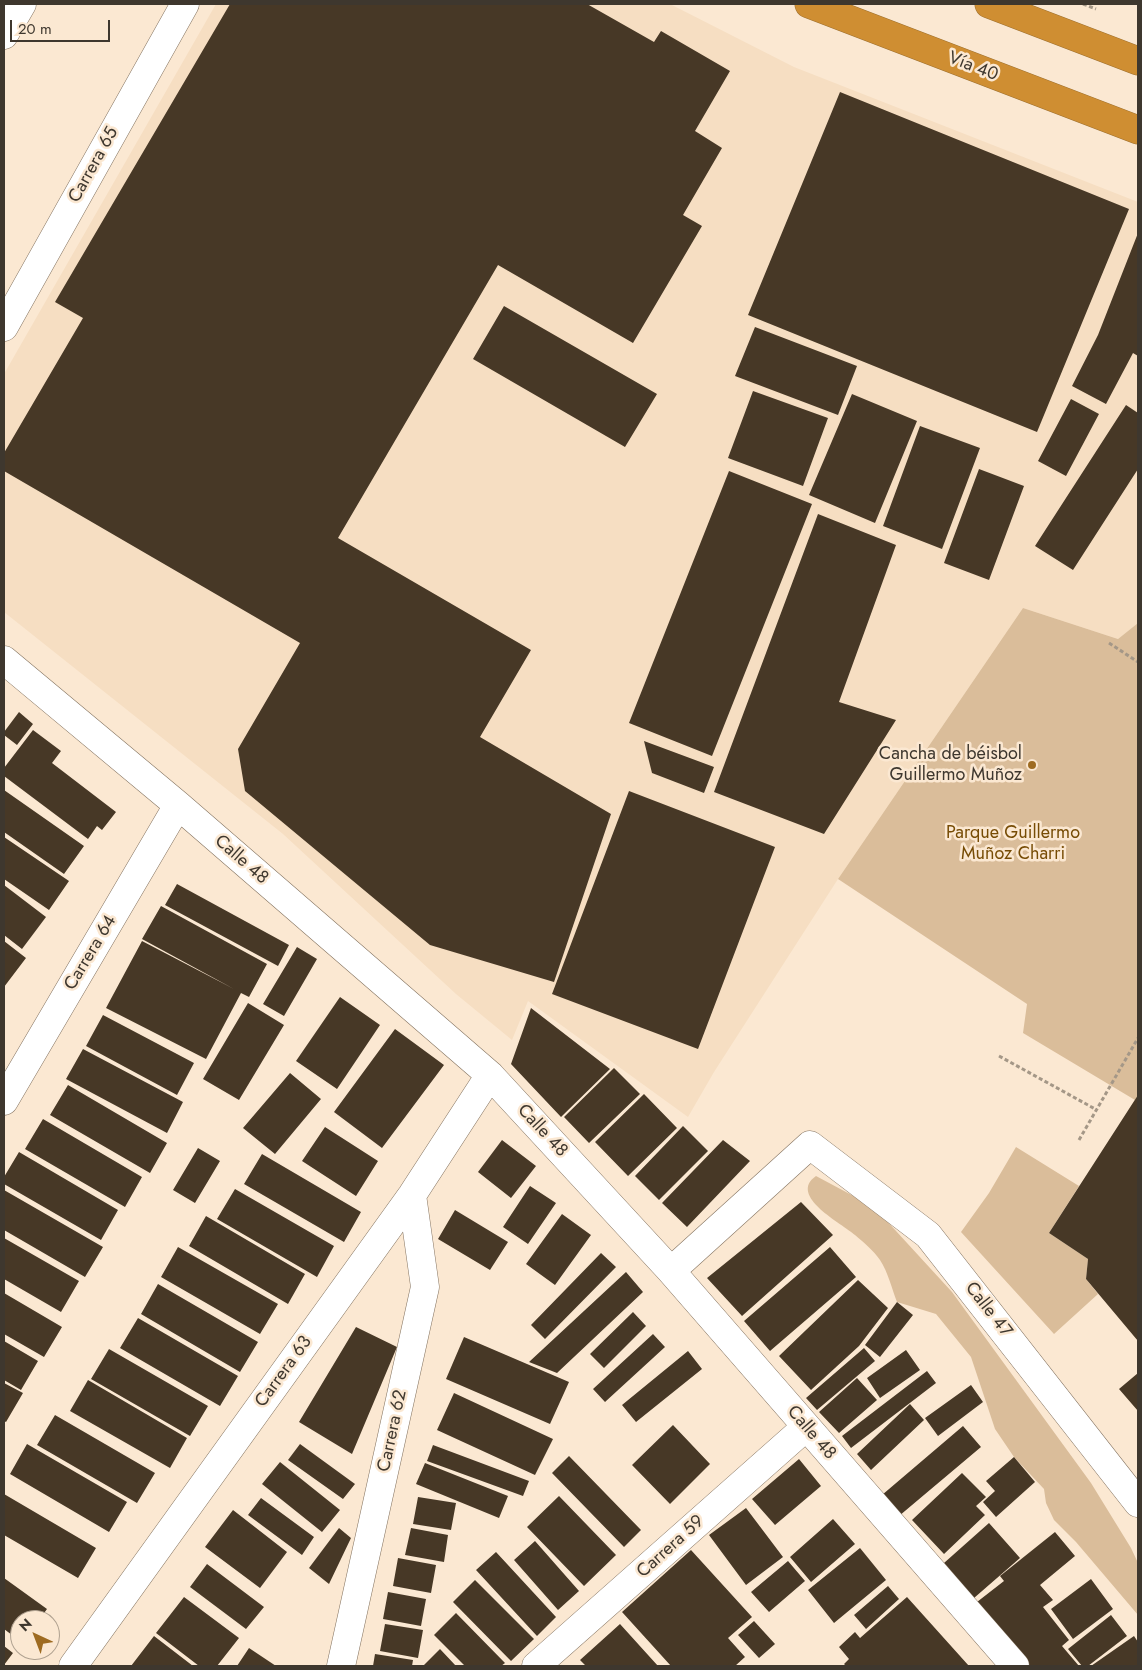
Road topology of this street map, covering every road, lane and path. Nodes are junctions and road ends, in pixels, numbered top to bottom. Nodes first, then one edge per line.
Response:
1 (22, 4) edge
2 (185, 4) edge
3 (809, 4) edge
4 (989, 4) edge
5 (4, 35) edge
6 (1138, 61) edge
7 (1138, 130) edge
8 (4, 327) edge
9 (1109, 644) dead end
10 (4, 660) edge
11 (1138, 662) edge
12 (178, 805) junction
13 (1138, 1038) edge
14 (1000, 1056) dead end
15 (490, 1075) junction
16 (4, 1102) edge
17 (1097, 1110) junction
18 (1079, 1140) dead end
19 (412, 1195) junction
20 (671, 1271) junction
21 (806, 1427) junction
22 (1138, 1503) edge
23 (1011, 1665) edge
24 (73, 1666) edge
25 (341, 1666) edge
26 (536, 1666) edge

1 - 5 street
2 - 8 street, Carrera 65
3 - 7 highway, Vía 40
4 - 6 highway
9 - 11 path
10 - 12 street, Calle 48
12 - 15 street, Calle 48
12 - 16 street, Carrera 64
13 - 17 path
14 - 17 path
15 - 19 street, Carrera 63
15 - 20 street, Calle 48
17 - 18 path
19 - 24 street, Carrera 63
19 - 25 street, Carrera 62
20 - 21 street, Calle 48
20 - 22 street, Calle 47
21 - 23 street, Calle 48
21 - 26 street, Carrera 59

